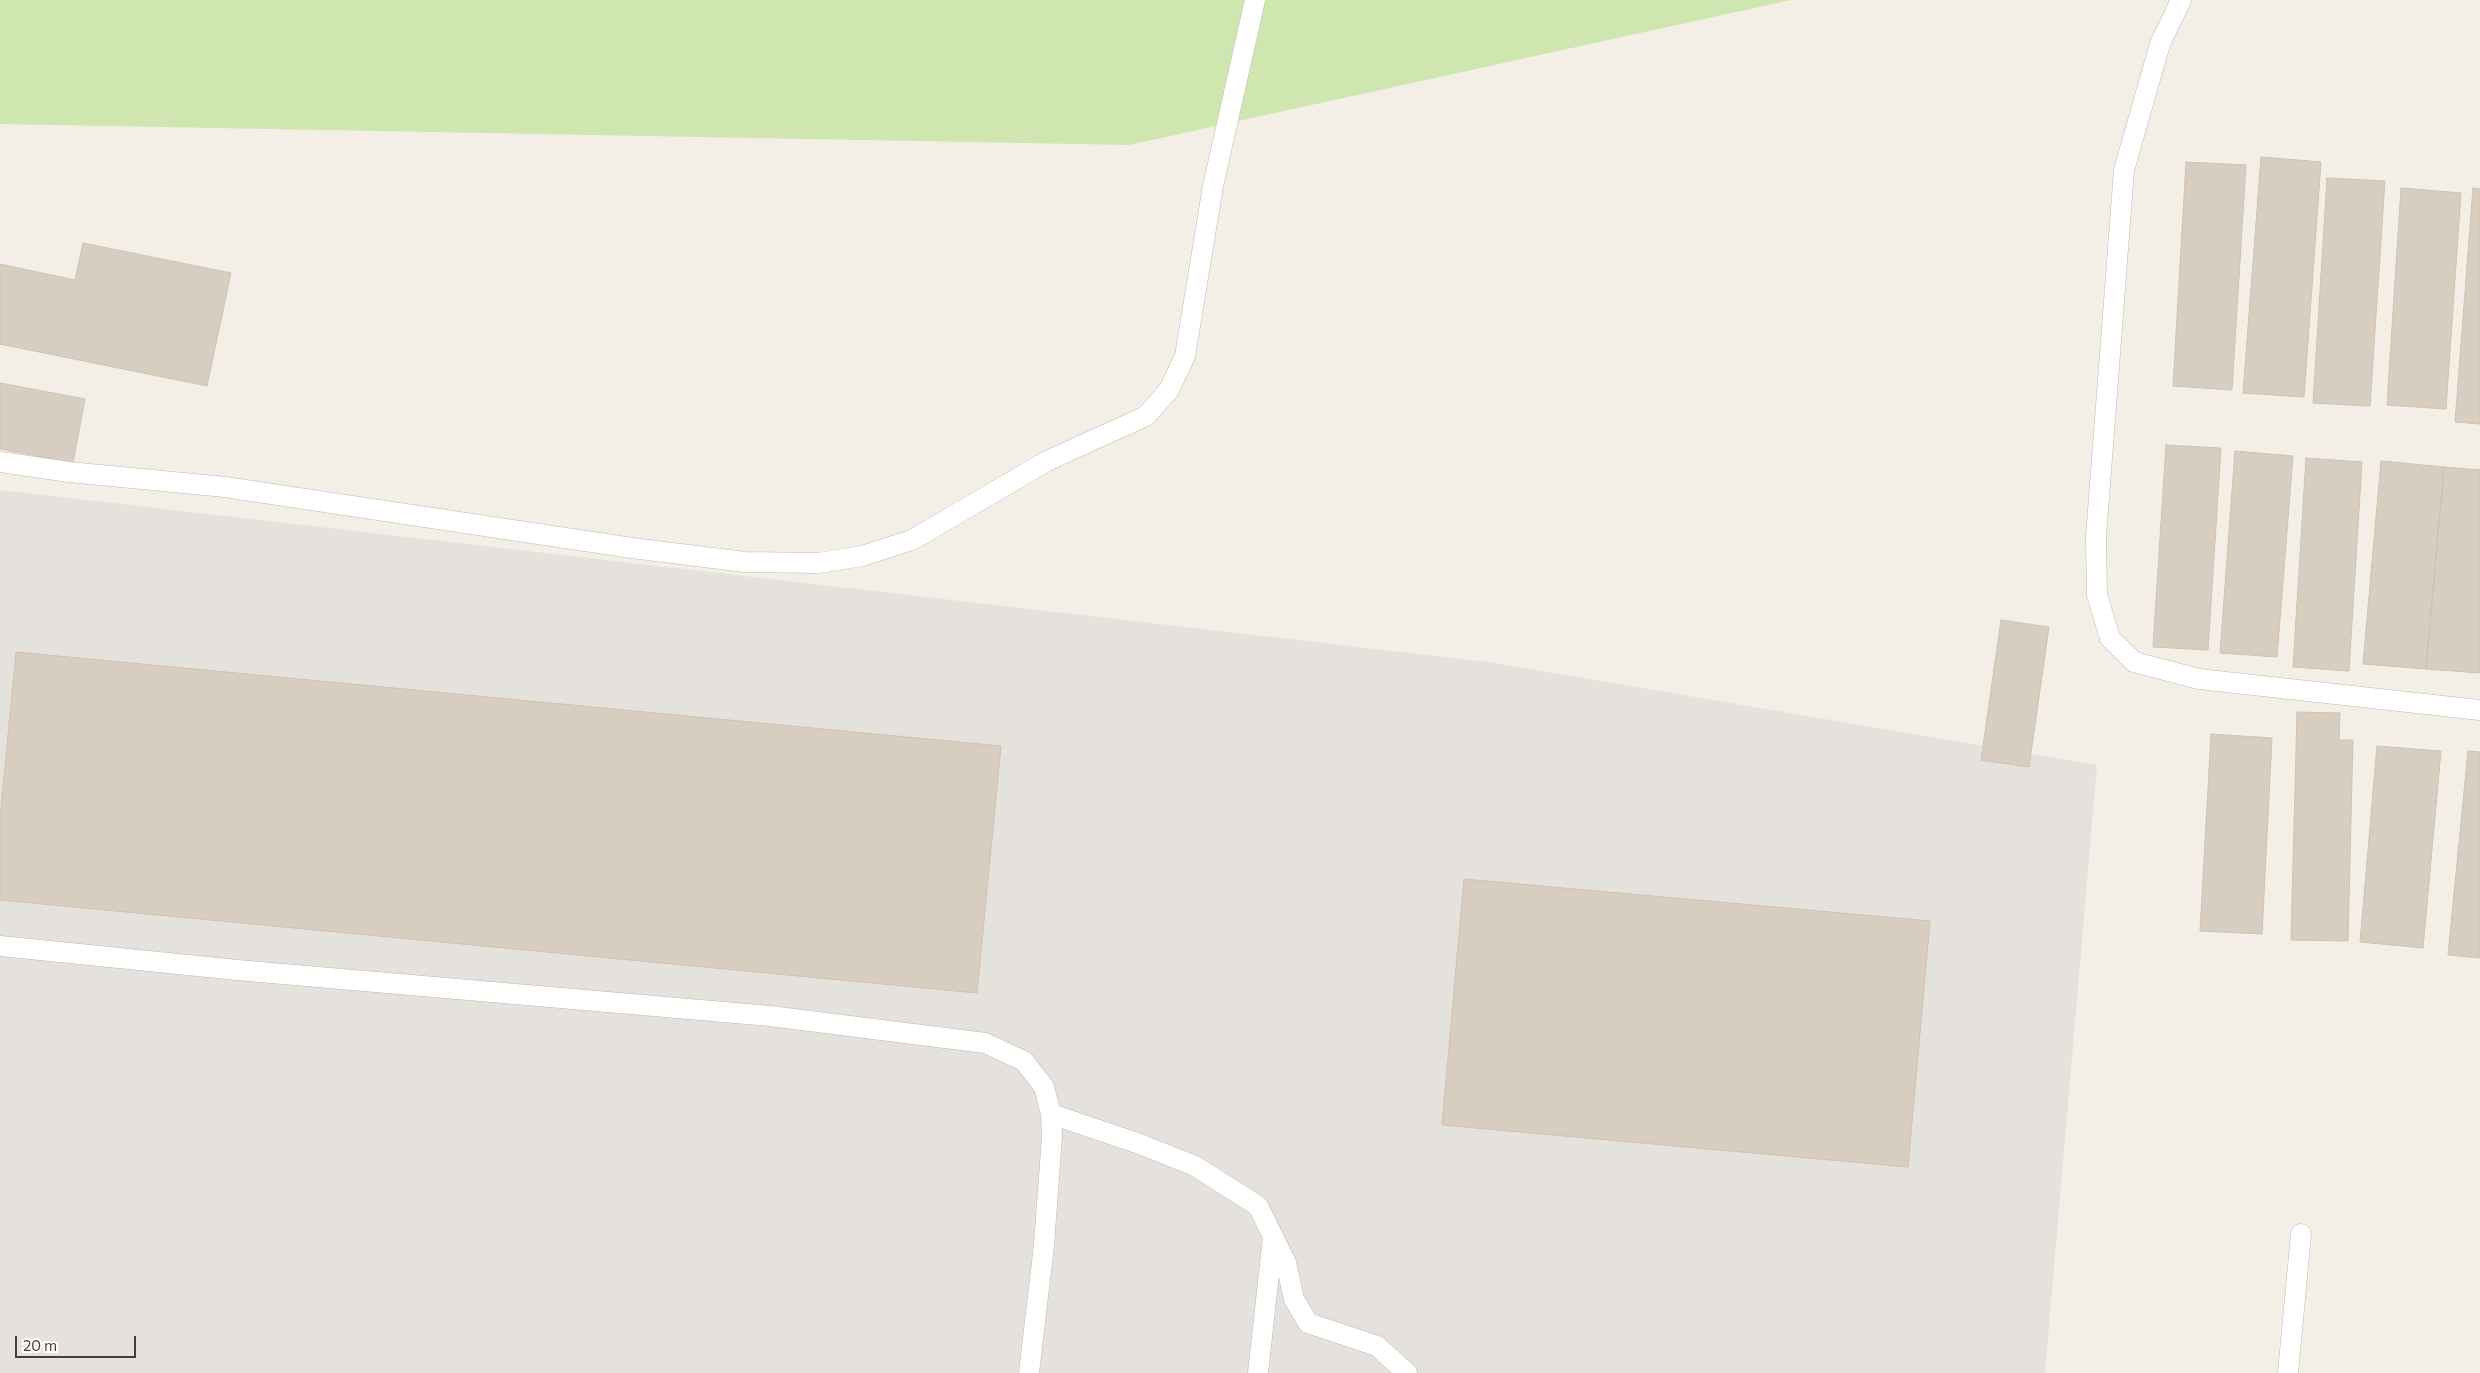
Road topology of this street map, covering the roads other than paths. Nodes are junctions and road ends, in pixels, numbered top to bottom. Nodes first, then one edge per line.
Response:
1 (1255, 0) edge
2 (2181, 0) edge
3 (0, 462) edge
4 (2480, 710) edge
5 (0, 946) edge
6 (1051, 1114) junction
7 (2301, 1234) dead end
8 (1273, 1237) junction
9 (1029, 1373) edge
10 (1258, 1373) edge
11 (1407, 1373) edge
12 (2288, 1373) edge

1 - 3 lane
2 - 4 lane
5 - 6 lane
6 - 8 lane
6 - 9 lane
7 - 12 lane
8 - 10 lane
8 - 11 lane

